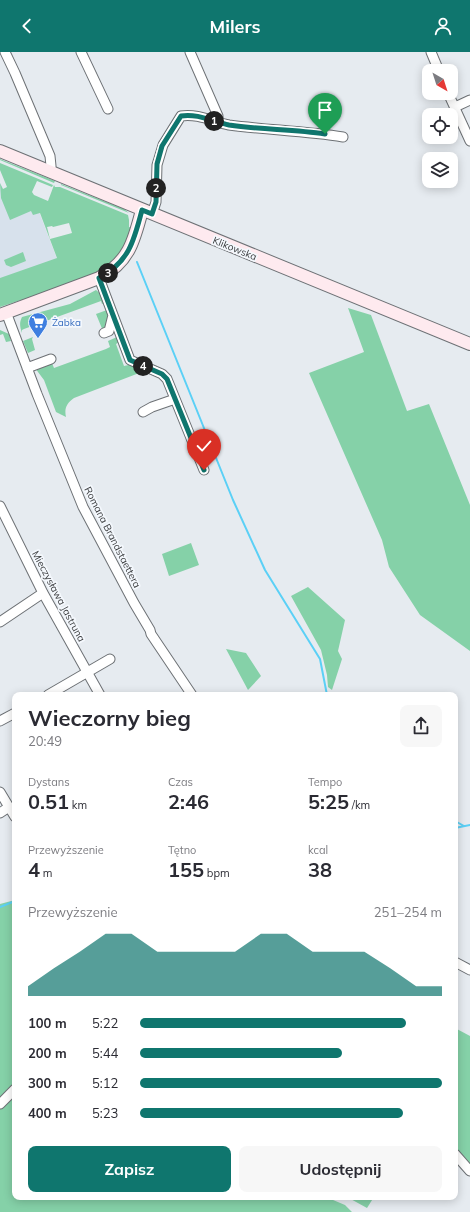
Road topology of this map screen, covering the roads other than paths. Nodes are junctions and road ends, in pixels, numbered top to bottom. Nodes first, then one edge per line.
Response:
1 (5, 52) edge
2 (81, 52) edge
3 (190, 52) edge
4 (431, 52) edge
5 (436, 64) edge
6 (452, 100) edge
7 (470, 100) edge
8 (455, 107) junction
9 (108, 109) dead end
10 (218, 122) junction
11 (343, 137) dead end
12 (470, 141) edge
13 (0, 151) edge
14 (51, 172) junction
15 (147, 212) junction
16 (99, 278) junction
17 (3, 314) edge
18 (113, 315) junction
19 (118, 330) junction
20 (470, 344) edge
21 (50, 356) dead end
22 (26, 365) junction
23 (175, 399) junction
24 (143, 412) dead end
25 (204, 470) dead end
26 (0, 506) edge
27 (4, 526) edge
28 (43, 593) junction
29 (0, 622) edge
30 (110, 659) dead end
31 (87, 673) junction
32 (53, 692) edge
33 (98, 692) edge
34 (190, 692) edge
35 (12, 715) edge
36 (0, 722) edge
37 (0, 792) edge
38 (9, 807) junction
39 (12, 812) edge
40 (0, 813) edge
41 (458, 964) edge
42 (470, 970) edge
43 (12, 1092) edge
44 (0, 1104) edge
45 (458, 1157) edge
46 (470, 1170) edge

1 - 14 street
2 - 9 street
3 - 10 street
4 - 5 street
6 - 8 street
7 - 8 street
8 - 12 street
10 - 11 street
10 - 15 street
13 - 14 street, Klikowska
14 - 15 street, Klikowska
15 - 16 street
15 - 20 street, Klikowska
16 - 17 street
16 - 18 street
17 - 22 street, Romana Brandstaettera
18 - 19 street
18 - 19 street
19 - 23 street
21 - 22 street
22 - 34 street, Romana Brandstaettera
23 - 24 street
23 - 25 street
26 - 27 street, Mieczysława Jastruna
27 - 28 street, Mieczysława Jastruna
28 - 29 street
28 - 31 street, Mieczysława Jastruna
30 - 31 street
31 - 32 street
31 - 33 street, Mieczysława Jastruna
35 - 36 street
37 - 38 street
38 - 39 street
38 - 40 street
41 - 42 street
43 - 44 street
45 - 46 street

